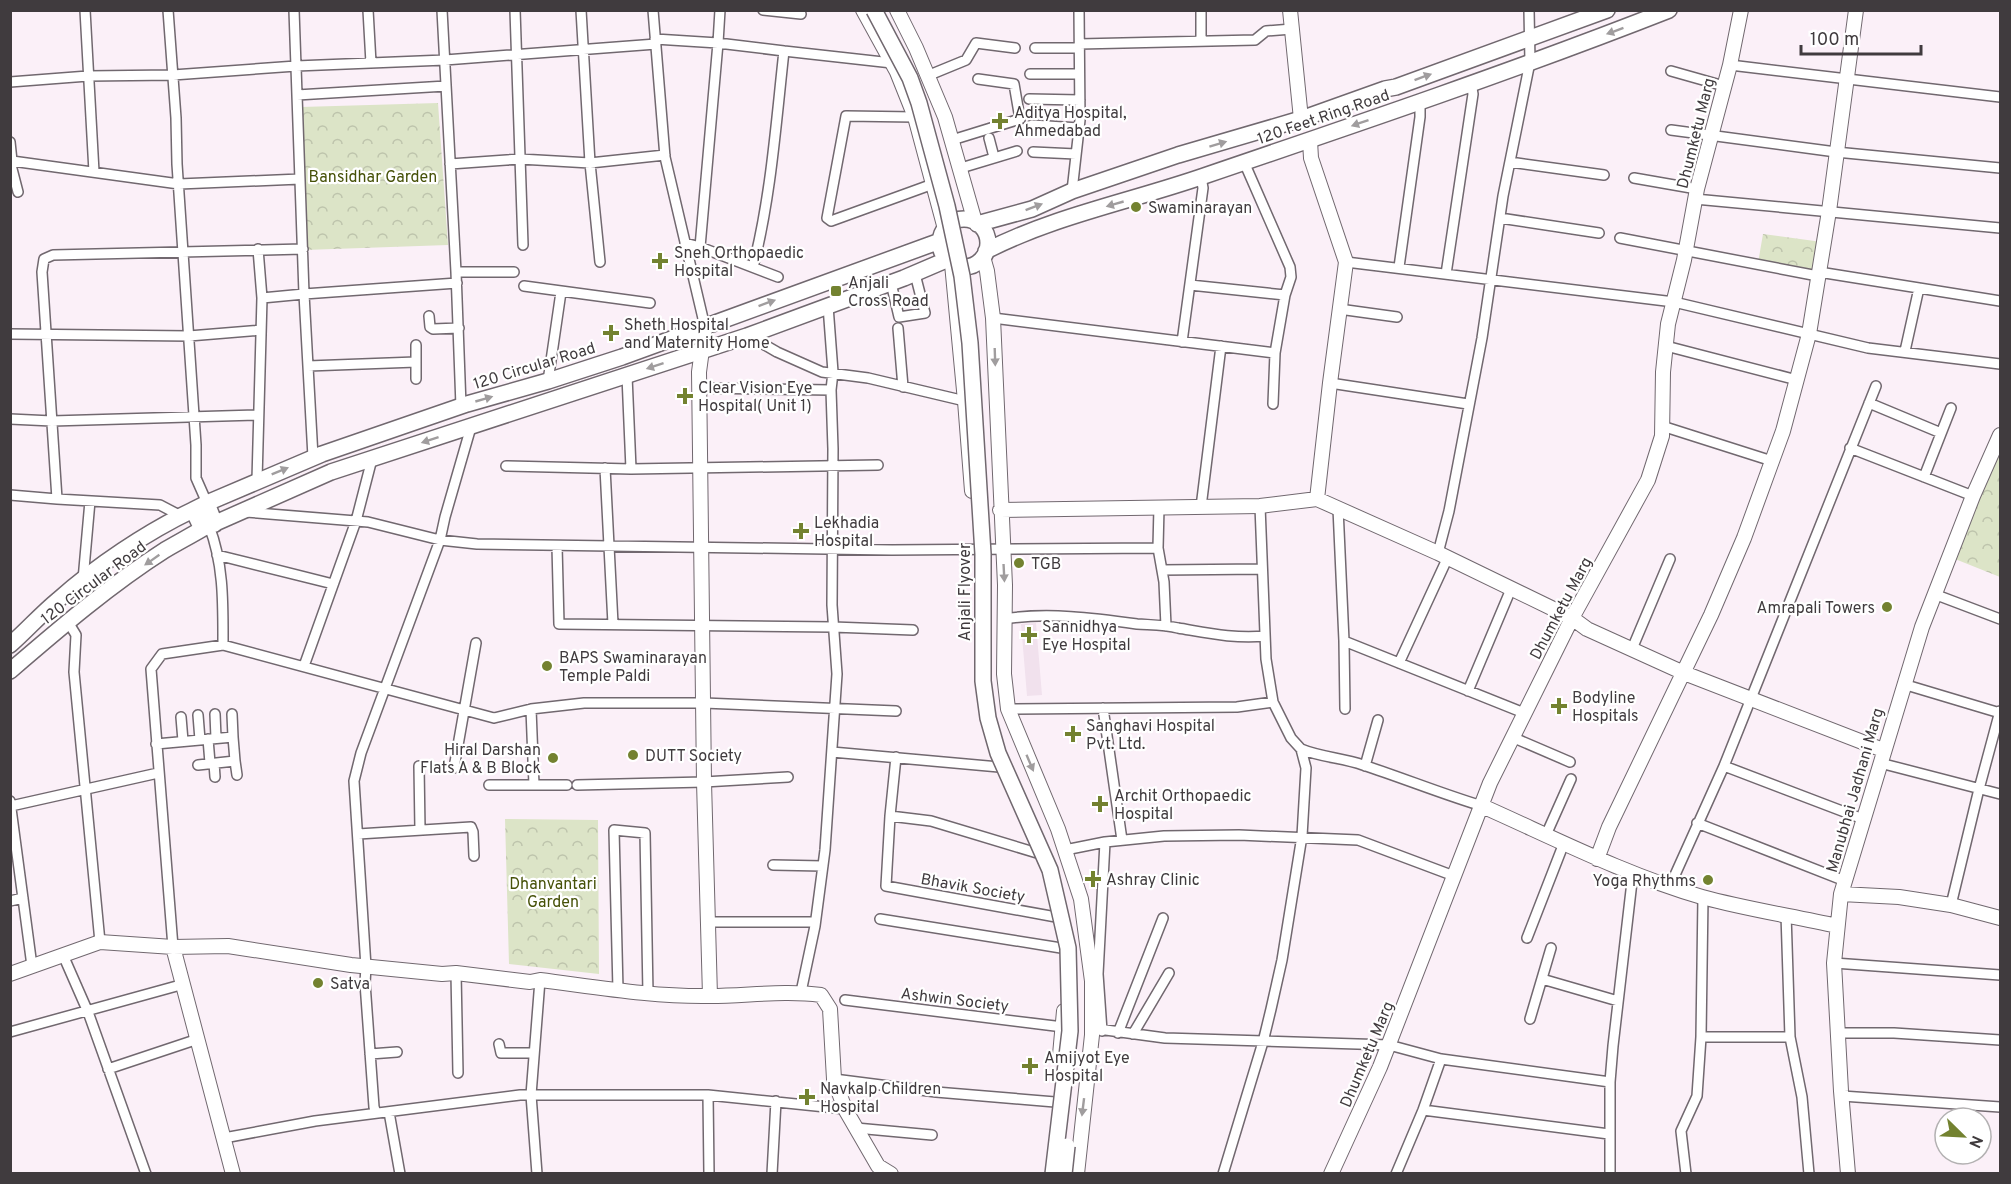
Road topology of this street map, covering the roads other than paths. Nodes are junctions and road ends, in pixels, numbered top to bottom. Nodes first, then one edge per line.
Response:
1 (85, 10) edge
2 (168, 10) edge
3 (294, 10) edge
4 (368, 10) edge
5 (442, 10) edge
6 (515, 10) edge
7 (581, 10) edge
8 (653, 10) edge
9 (720, 10) edge
10 (763, 10) edge
11 (863, 10) edge
12 (874, 10) edge
13 (886, 10) edge
14 (897, 10) edge
15 (1079, 10) edge
16 (1201, 10) edge
17 (1290, 10) edge
18 (1529, 10) edge
19 (1607, 10) edge
20 (1669, 10) edge
21 (1741, 10) edge
22 (1749, 10) edge
23 (1856, 10) edge
24 (801, 14) dead end
25 (1588, 14) edge
26 (1292, 29) junction
27 (1737, 35) junction
28 (1529, 38) junction
29 (1201, 41) junction
30 (655, 42) junction
31 (718, 43) junction
32 (1079, 46) junction
33 (1014, 48) dead end
34 (1035, 48) dead end
35 (583, 49) junction
36 (784, 51) junction
37 (516, 54) junction
38 (445, 60) junction
39 (1530, 62) junction
40 (371, 63) junction
41 (892, 63) junction
42 (1730, 65) junction
43 (296, 66) junction
44 (1671, 71) dead end
45 (1030, 74) dead end
46 (1079, 74) junction
47 (173, 75) junction
48 (88, 76) junction
49 (927, 76) junction
50 (978, 79) dead end
51 (1846, 79) junction
52 (10, 82) edge
53 (1471, 83) junction
54 (446, 86) junction
55 (1724, 86) junction
56 (297, 95) junction
57 (2001, 97) edge
58 (1029, 99) dead end
59 (1080, 100) junction
60 (1420, 101) junction
61 (915, 117) junction
62 (1301, 119) junction
63 (1032, 125) dead end
64 (1080, 128) junction
65 (1671, 130) dead end
66 (1710, 136) junction
67 (989, 138) dead end
68 (952, 140) junction
69 (1310, 141) junction
70 (10, 142) edge
71 (1017, 151) dead end
72 (1033, 152) dead end
73 (1836, 152) junction
74 (1076, 154) junction
75 (665, 155) junction
76 (994, 157) junction
77 (520, 159) junction
78 (11, 161) edge
79 (1244, 162) junction
80 (1510, 162) junction
81 (590, 163) junction
82 (450, 164) junction
83 (961, 168) junction
84 (2001, 168) edge
85 (94, 172) junction
86 (1604, 175) dead end
87 (1201, 177) junction
88 (1634, 178) dead end
89 (300, 179) junction
90 (179, 184) junction
91 (933, 184) junction
92 (1072, 191) junction
93 (18, 192) dead end
94 (1696, 194) junction
95 (1829, 211) junction
96 (1500, 218) junction
97 (976, 223) junction
98 (2001, 228) edge
99 (1599, 233) dead end
100 (942, 235) junction
101 (1620, 238) dead end
102 (685, 243) junction
103 (523, 245) dead end
104 (700, 247) junction
105 (258, 249) junction
106 (303, 249) junction
107 (183, 251) junction
108 (1686, 252) junction
109 (985, 254) junction
110 (600, 262) dead end
111 (949, 262) junction
112 (1346, 262) junction
113 (753, 267) junction
114 (1399, 267) junction
115 (456, 272) junction
116 (514, 272) dead end
117 (915, 274) junction
118 (1446, 274) junction
119 (1819, 274) junction
120 (778, 277) dead end
121 (1490, 279) junction
122 (457, 283) junction
123 (891, 283) junction
124 (1190, 285) junction
125 (524, 286) dead end
126 (1918, 288) junction
127 (561, 292) junction
128 (304, 294) junction
129 (1285, 295) junction
130 (262, 298) junction
131 (2001, 301) edge
132 (1674, 302) junction
133 (650, 303) dead end
134 (828, 306) junction
135 (1340, 309) junction
136 (429, 316) dead end
137 (1397, 316) dead end
138 (993, 318) junction
139 (705, 327) junction
140 (459, 328) junction
141 (898, 328) dead end
142 (261, 330) junction
143 (10, 334) edge
144 (752, 334) junction
145 (1809, 334) junction
146 (46, 335) junction
147 (189, 336) junction
148 (1182, 342) junction
149 (416, 345) dead end
150 (1221, 346) junction
151 (1665, 346) junction
152 (703, 350) junction
153 (1905, 351) junction
154 (1275, 353) junction
155 (416, 362) junction
156 (2001, 364) edge
157 (308, 366) junction
158 (833, 372) junction
159 (627, 376) junction
160 (416, 379) dead end
161 (1797, 380) junction
162 (548, 381) junction
163 (1329, 383) junction
164 (1876, 386) dead end
165 (903, 387) junction
166 (699, 388) junction
167 (831, 390) junction
168 (965, 401) junction
169 (1869, 403) junction
170 (1273, 404) dead end
171 (1468, 404) junction
172 (461, 406) junction
173 (1951, 408) dead end
174 (194, 416) junction
175 (258, 416) junction
176 (10, 419) edge
177 (52, 421) junction
178 (1662, 426) junction
179 (471, 427) junction
180 (1941, 433) junction
181 (2001, 435) edge
182 (1850, 448) junction
183 (313, 458) junction
184 (372, 459) junction
185 (1772, 461) junction
186 (878, 465) dead end
187 (506, 466) dead end
188 (700, 466) junction
189 (832, 466) junction
190 (605, 468) junction
191 (631, 469) junction
192 (1924, 477) junction
193 (257, 480) junction
194 (10, 495) edge
195 (1973, 496) junction
196 (57, 499) junction
197 (1317, 499) junction
198 (90, 501) junction
199 (1260, 506) junction
200 (1159, 507) junction
201 (1201, 507) junction
202 (1338, 508) junction
203 (194, 510) junction
204 (1000, 510) junction
205 (241, 511) junction
206 (356, 520) junction
207 (209, 526) junction
208 (440, 540) junction
209 (557, 546) junction
210 (610, 547) junction
211 (702, 547) junction
212 (832, 547) junction
213 (1158, 548) junction
214 (976, 549) junction
215 (1003, 549) junction
216 (218, 555) junction
217 (1443, 555) junction
218 (1670, 559) dead end
219 (1262, 568) junction
220 (1162, 570) junction
221 (83, 580) junction
222 (333, 584) junction
223 (1512, 589) junction
224 (1934, 594) junction
225 (1572, 618) junction
226 (2001, 619) edge
227 (1004, 620) junction
228 (68, 622) junction
229 (613, 624) junction
230 (703, 625) junction
231 (1166, 626) junction
232 (833, 627) junction
233 (913, 630) dead end
234 (1265, 636) junction
235 (1344, 641) junction
236 (476, 643) dead end
237 (10, 645) edge
238 (223, 645) junction
239 (1632, 649) junction
240 (1399, 663) junction
241 (304, 666) junction
242 (10, 670) edge
243 (1684, 673) junction
244 (1903, 684) junction
245 (384, 689) junction
246 (1468, 691) junction
247 (1750, 698) junction
248 (1273, 702) junction
249 (704, 704) junction
250 (1104, 708) junction
251 (531, 709) junction
252 (835, 709) junction
253 (1008, 709) junction
254 (1345, 709) dead end
255 (463, 710) junction
256 (896, 711) dead end
257 (2000, 712) edge
258 (1524, 713) junction
259 (216, 714) dead end
260 (232, 714) dead end
261 (198, 715) dead end
262 (181, 717) dead end
263 (1378, 720) dead end
264 (233, 737) junction
265 (1512, 738) junction
266 (208, 739) junction
267 (183, 741) junction
268 (156, 744) junction
269 (1301, 748) junction
270 (832, 752) junction
271 (1882, 757) junction
272 (896, 758) junction
273 (235, 761) junction
274 (1570, 762) dead end
275 (212, 763) junction
276 (198, 765) dead end
277 (419, 766) dead end
278 (1365, 766) junction
279 (1724, 766) junction
280 (999, 767) junction
281 (454, 768) dead end
282 (158, 773) junction
283 (237, 775) dead end
284 (215, 777) dead end
285 (788, 777) dead end
286 (1571, 779) dead end
287 (704, 782) junction
288 (577, 784) dead end
289 (489, 785) dead end
290 (534, 785) junction
291 (567, 785) dead end
292 (85, 789) junction
293 (1978, 789) junction
294 (2001, 794) edge
295 (11, 803) edge
296 (1482, 806) junction
297 (890, 816) junction
298 (1863, 819) junction
299 (1697, 823) junction
300 (420, 830) junction
301 (358, 834) junction
302 (1546, 835) junction
303 (1302, 836) junction
304 (1122, 840) junction
305 (1105, 842) junction
306 (1564, 843) junction
307 (1065, 850) junction
308 (1037, 853) junction
309 (474, 856) dead end
310 (1597, 858) junction
311 (773, 865) dead end
312 (823, 866) junction
313 (1633, 873) junction
314 (1454, 876) junction
315 (1670, 886) junction
316 (1843, 888) junction
317 (1702, 897) junction
318 (23, 898) junction
319 (10, 901) edge
320 (1951, 905) junction
321 (1786, 914) junction
322 (1056, 917) junction
323 (1163, 918) dead end
324 (2001, 918) edge
325 (880, 919) dead end
326 (815, 921) junction
327 (708, 922) junction
328 (1837, 926) junction
329 (1527, 938) dead end
330 (100, 942) junction
331 (173, 947) junction
332 (1061, 948) junction
333 (1551, 948) dead end
334 (63, 955) junction
335 (1834, 963) junction
336 (32, 966) junction
337 (366, 966) junction
338 (456, 973) junction
339 (1169, 973) dead end
340 (10, 974) edge
341 (2001, 975) edge
342 (1542, 979) junction
343 (540, 980) junction
344 (184, 984) junction
345 (618, 990) junction
346 (801, 992) junction
347 (648, 994) junction
348 (710, 996) junction
349 (845, 1000) dead end
350 (1618, 1001) junction
351 (88, 1012) junction
352 (1530, 1018) dead end
353 (1063, 1027) junction
354 (1097, 1030) junction
355 (10, 1032) edge
356 (1118, 1032) junction
357 (1838, 1033) junction
358 (1133, 1034) junction
359 (1701, 1037) junction
360 (1790, 1037) junction
361 (198, 1039) junction
362 (2001, 1040) edge
363 (1263, 1042) junction
364 (499, 1044) dead end
365 (1389, 1045) junction
366 (397, 1052) dead end
367 (534, 1053) junction
368 (370, 1054) junction
369 (1441, 1059) junction
370 (108, 1069) junction
371 (458, 1072) dead end
372 (834, 1079) junction
373 (1610, 1082) junction
374 (531, 1095) junction
375 (708, 1095) junction
376 (1842, 1096) junction
377 (776, 1101) junction
378 (1055, 1102) junction
379 (2001, 1107) edge
380 (845, 1108) junction
381 (1423, 1110) junction
382 (389, 1112) junction
383 (376, 1113) junction
384 (856, 1128) junction
385 (1609, 1134) junction
386 (932, 1136) dead end
387 (224, 1138) junction
388 (885, 1172) edge
389 (146, 1173) edge
390 (233, 1173) edge
391 (400, 1173) edge
392 (537, 1173) edge
393 (710, 1173) edge
394 (772, 1173) edge
395 (1048, 1173) edge
396 (1053, 1173) edge
397 (1064, 1173) edge
398 (1077, 1173) edge
399 (1223, 1173) edge
400 (1331, 1173) edge
401 (1396, 1173) edge
402 (1610, 1173) edge
403 (1686, 1173) edge
404 (1809, 1173) edge
405 (1848, 1173) edge

1 - 48 street
2 - 47 street
3 - 43 street
4 - 40 street
5 - 38 street
6 - 37 street
7 - 35 street
8 - 30 street
9 - 31 street
10 - 24 street
11 - 41 street
12 - 396 main road, Anjali Flyover, bridge
13 - 397 main road, Anjali Flyover, bridge
14 - 49 street
15 - 32 street
16 - 29 street
17 - 26 street
18 - 28 street
19 - 25 main road, 120 Feet Ring Road
20 -> 39 main road, 120 Feet Ring Road
21 - 27 street
22 - 27 street
23 - 51 street
25 - 28 main road, 120 Feet Ring Road
26 - 29 street
26 - 62 street
27 - 42 street, Dhumketu Marg
28 - 39 street
62 -> 28 main road, 120 Feet Ring Road
29 - 32 street
30 - 31 street
30 - 35 street
30 - 75 street
31 - 36 street
31 - 104 street
32 - 34 street
32 - 46 street
33 - 49 street
35 - 37 street
35 - 81 street
36 - 41 street
36 - 113 street
37 - 38 street
37 - 77 street
38 - 40 street
38 - 54 street
39 - 53 main road, 120 Feet Ring Road
39 - 80 street
40 - 43 street
41 - 61 street
42 - 51 street
42 - 55 street, Dhumketu Marg
43 - 47 street
43 - 56 street
44 - 55 street
45 - 46 street
46 - 59 street
47 - 48 street
47 - 90 street
48 - 52 street
48 - 85 street
49 - 68 street
50 - 68 street
51 - 57 street
51 - 73 street
53 - 60 main road, 120 Feet Ring Road
53 - 118 street
54 - 56 street
54 - 82 street
55 - 66 street, Dhumketu Marg
56 - 89 street
58 - 59 street
59 - 64 street
60 -> 69 main road, 120 Feet Ring Road
60 - 114 street
61 - 91 street
61 - 91 street
92 -> 62 main road, 120 Feet Ring Road
63 - 64 street
64 - 74 street
65 - 66 street
66 - 73 street
66 - 94 street, Dhumketu Marg
67 - 76 street
68 - 83 street
69 - 79 main road, 120 Feet Ring Road
69 - 112 street
70 - 78 street
71 - 76 street
72 - 74 street
73 - 84 street
73 - 95 street
74 - 92 street
75 - 81 street
75 - 102 street
76 - 83 street
77 - 81 street
77 - 82 street
77 - 103 street
78 - 85 street
78 - 93 street
79 - 87 main road, 120 Feet Ring Road
79 - 129 street
80 - 86 street
80 - 96 street
81 - 110 street
82 - 115 street
83 - 97 street
85 - 90 street
87 -> 109 main road, 120 Feet Ring Road
87 - 124 street
88 - 94 street
89 - 90 street
89 - 106 street
90 - 107 street
91 - 100 street
97 -> 92 main road, 120 Feet Ring Road
94 - 95 street
94 - 108 street, Dhumketu Marg
95 - 98 street
95 - 119 street
96 - 99 street
96 - 121 street
97 - 100 main road
97 - 109 main road
100 - 111 main road
139 -> 100 main road, 120 Circular Road
101 - 108 street
102 - 104 street
102 - 139 street
104 - 113 street
105 - 106 street
105 - 107 street
105 - 130 street
106 - 128 street
107 - 146 street
107 - 147 street
108 - 119 street
108 - 132 street, Dhumketu Marg
109 - 111 main road
109 - 138 street
111 - 117 main road, 120 Circular Road
111 - 168 street
112 - 114 street
112 - 135 street
113 - 120 street
114 - 118 street
115 - 116 street
115 - 122 street
117 - 123 main road, 120 Circular Road
117 - 123 street
118 - 121 street
119 - 126 street
119 - 145 street
121 - 132 street
121 - 171 street
122 - 128 street
122 - 140 street
123 - 134 main road, 120 Circular Road
124 - 129 street
124 - 148 street
125 - 127 street
126 - 131 street
126 - 153 street
127 - 133 street
127 - 162 street
128 - 130 street
128 - 157 street
129 - 154 street
130 - 142 street
132 - 145 street
132 - 151 street, Dhumketu Marg
134 - 144 main road, 120 Circular Road
134 - 158 street
135 - 137 street
135 - 163 street
136 - 140 street
138 - 148 street
138 -> 204 street
139 - 152 street
139 - 162 main road, 120 Circular Road
140 - 172 street
141 - 165 street
142 - 147 street
142 - 175 street
143 - 146 street
144 - 152 main road, 120 Circular Road
144 - 158 street
145 - 153 street
145 - 161 street
146 - 147 street
146 - 177 street
147 - 174 street
148 - 150 street
149 - 155 street
150 - 154 street
150 - 201 street
151 - 161 street
151 - 178 street, Dhumketu Marg
152 -> 159 main road, 120 Circular Road
152 - 166 street
153 - 156 street
154 - 170 street
155 - 157 street
155 - 160 street
157 - 183 street
158 - 165 street
158 - 167 street
159 - 179 main road, 120 Circular Road
159 - 191 street
161 - 185 street
172 -> 162 main road, 120 Circular Road
163 - 171 street
163 - 197 street
164 - 169 street
165 - 168 street
166 - 167 street
166 - 188 street
167 - 189 street
168 - 214 street
169 - 180 street
169 - 182 street
171 - 217 street
172 - 183 main road, 120 Circular Road
173 - 180 street
174 - 175 street
174 - 177 street
174 - 203 street
175 - 193 street
176 - 177 street
177 - 196 street
178 - 185 street
178 - 225 street, Dhumketu Marg
179 -> 184 main road, 120 Circular Road
179 - 208 street
180 - 192 street
181 - 195 street, Manubhai Jadhani Marg
182 - 192 street
182 - 247 street
193 -> 183 main road, 120 Circular Road
184 - 205 main road, 120 Circular Road
184 - 206 street
185 - 243 street
186 - 189 street
187 - 190 street
188 - 189 street
188 - 191 street
188 - 211 street
189 - 212 street
190 - 191 street
190 - 210 street
192 - 195 street
193 - 203 main road, 120 Circular Road
194 - 196 street
195 - 224 street, Manubhai Jadhani Marg
196 - 198 street
197 - 199 street
197 - 202 street
198 - 203 street
198 - 221 street
199 - 201 street
199 - 219 street
200 - 201 street
200 - 204 street
200 - 213 street
202 - 217 street
202 - 235 street
203 - 207 main road
203 - 221 main road, 120 Circular Road
204 - 215 street
205 - 206 street
205 - 207 main road, 120 Circular Road
206 - 208 street
206 - 222 street
207 - 216 street
207 -> 228 main road, 120 Circular Road
208 - 209 street
208 - 245 street
209 - 210 street
209 - 229 street
210 - 211 street
210 - 229 street
211 - 212 street
211 - 230 street
212 - 214 street
212 - 232 street
213 - 215 street
213 - 220 street
214 - 215 street
214 - 280 street
215 -> 227 street
216 - 222 street
216 - 238 street
217 - 223 street
217 - 240 street
218 - 239 street
219 - 220 street
219 - 234 street
220 - 231 street
221 - 237 main road, 120 Circular Road
222 - 241 street
223 - 225 street
223 - 246 street
224 - 226 street
224 - 244 street, Manubhai Jadhani Marg
225 - 239 street
225 - 258 street, Dhumketu Marg
227 - 231 street
227 - 253 street
228 - 242 main road, 120 Circular Road
228 - 292 street
229 - 230 street
230 - 232 street
230 - 249 street
231 - 234 street
232 - 233 street
232 - 252 street
234 - 248 street
235 - 240 street
235 - 254 street
236 - 255 street
238 - 241 street
238 - 268 street
239 - 243 street
240 - 246 street
241 - 245 street
243 - 247 street
243 - 310 street
244 - 257 street
244 - 271 street, Manubhai Jadhani Marg
245 - 255 street
245 - 301 street
246 - 258 street
247 - 271 street
247 - 279 street
248 - 250 street
248 - 269 street
249 - 251 street
249 - 252 street
249 - 287 street
250 - 253 street
250 - 304 street
251 - 255 street
251 - 290 street
252 - 256 street
252 - 270 street
253 -> 307 street
255 - 281 street
257 - 293 street
258 - 265 street, Dhumketu Marg
259 - 266 street
260 - 264 street
261 - 266 street
262 - 267 street
263 - 278 street
264 - 266 street
264 - 273 street
265 - 274 street
265 - 296 street, Dhumketu Marg
266 - 267 street
266 - 275 street
267 - 268 street
268 - 282 street
269 - 278 street
269 - 303 street
270 - 272 street
270 - 312 street
271 - 293 street
271 - 298 street, Manubhai Jadhani Marg
272 - 280 street
272 - 297 street
273 - 275 street
273 - 283 street
275 - 276 street
275 - 284 street
277 - 300 street
278 - 296 street
279 - 298 street
279 - 299 street
280 - 308 street
282 - 292 street
282 - 331 street
285 - 287 street
286 - 302 street
287 - 288 street
287 - 327 street
289 - 290 street
290 - 291 street
292 - 295 street
292 - 330 street
293 - 294 street
293 - 320 street
295 - 318 street
296 - 302 street
296 - 314 street, Dhumketu Marg
297 - 308 street
297 - 322 street, Bhavik Society
298 - 316 street, Manubhai Jadhani Marg
299 - 315 street
299 - 316 street
300 - 301 street
300 - 309 street
301 - 337 street
302 - 306 street
303 - 304 street
303 - 314 street
303 - 363 street
304 - 305 street
305 - 307 street
305 - 354 street
306 - 310 street
306 - 329 street
307 - 308 street
307 - 354 street
308 - 322 street
310 - 313 street
311 - 312 street
312 - 326 street
313 - 315 street
313 - 350 street
314 - 365 street, Dhumketu Marg
315 - 317 street
316 - 320 street
316 - 328 street, Manubhai Jadhani Marg
317 - 321 street
317 - 359 street
318 - 319 street
318 - 336 street
320 - 324 street
321 - 328 street
321 - 360 street
322 - 332 street
323 - 356 street
325 - 332 street
326 - 327 street
326 - 346 street
327 - 348 street
328 - 335 street, Manubhai Jadhani Marg
330 - 331 street
330 - 334 street
331 - 337 street
331 - 344 street
332 - 353 street
333 - 342 street
334 - 336 street
334 - 351 street
335 - 341 street
335 - 357 street, Manubhai Jadhani Marg
336 - 340 street
337 - 338 street
337 - 368 street
338 - 343 street
338 - 371 street
339 - 358 street
342 - 350 street
342 - 352 street
343 - 345 street
343 - 367 street
344 - 351 street
344 - 361 street
345 - 347 street
345 - 347 street
346 - 348 street
346 - 372 street
347 - 348 street
349 - 353 street, Ashwin Society
350 - 373 street
351 - 355 street
351 - 370 street
353 - 354 street
353 - 378 street
354 - 356 street
354 -> 398 street
356 - 358 street
357 - 362 street
357 - 376 street, Manubhai Jadhani Marg
358 - 363 street
359 - 360 street
359 - 403 street
360 - 404 street
361 - 370 street
361 - 387 street
363 - 365 street
363 - 399 street
364 - 367 street
365 - 369 street
365 - 400 street, Dhumketu Marg
366 - 368 street
367 - 374 street
368 - 383 street
369 - 373 street
369 - 381 street
370 - 389 street
372 - 378 street
372 - 380 street
373 - 385 street
374 - 375 street
374 - 382 street
374 - 392 street
375 - 377 street
375 - 393 street
376 - 379 street
376 - 405 street, Manubhai Jadhani Marg
377 - 380 street
377 - 394 street
378 - 395 street
380 - 384 street
381 - 385 street
381 - 401 street
382 - 383 street
382 - 391 street
383 - 387 street
384 - 386 street
384 - 388 street
385 - 402 street
387 - 390 street

